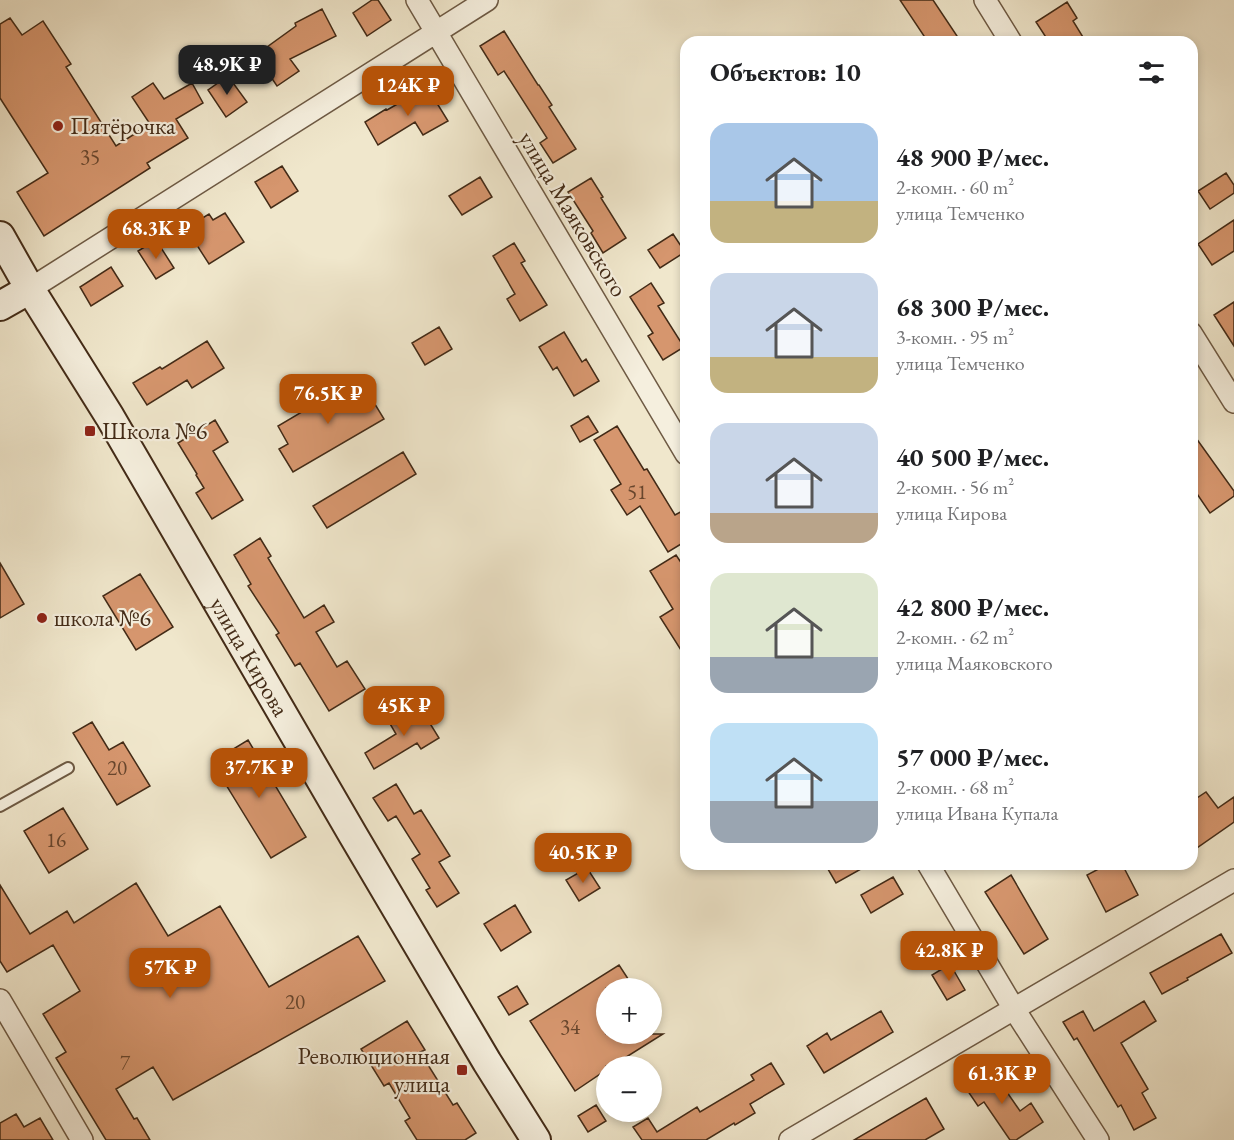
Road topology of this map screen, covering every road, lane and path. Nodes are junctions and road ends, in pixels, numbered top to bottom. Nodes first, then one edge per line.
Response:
1 (417, 0) edge
2 (487, 0) edge
3 (985, 0) edge
4 (436, 31) junction
5 (1007, 36) edge
6 (0, 236) edge
7 (30, 289) junction
8 (0, 306) edge
9 (1198, 344) edge
10 (1234, 402) edge
11 (680, 444) edge
12 (68, 768) dead end
13 (0, 806) edge
14 (932, 870) edge
15 (1234, 880) edge
16 (0, 1000) edge
17 (1014, 1009) junction
18 (82, 1140) edge
19 (536, 1140) edge
20 (790, 1140) edge
21 (1098, 1140) edge

1 - 4 street, улица Маяковского
2 - 4 street
3 - 5 street
4 - 7 street
4 - 11 street, улица Маяковского
6 - 7 main road, улица Кирова
7 - 8 main road
7 - 19 main road, улица Кирова
9 - 10 street
12 - 13 lane
14 - 17 street
15 - 17 street
16 - 18 street
17 - 20 street
17 - 21 street

